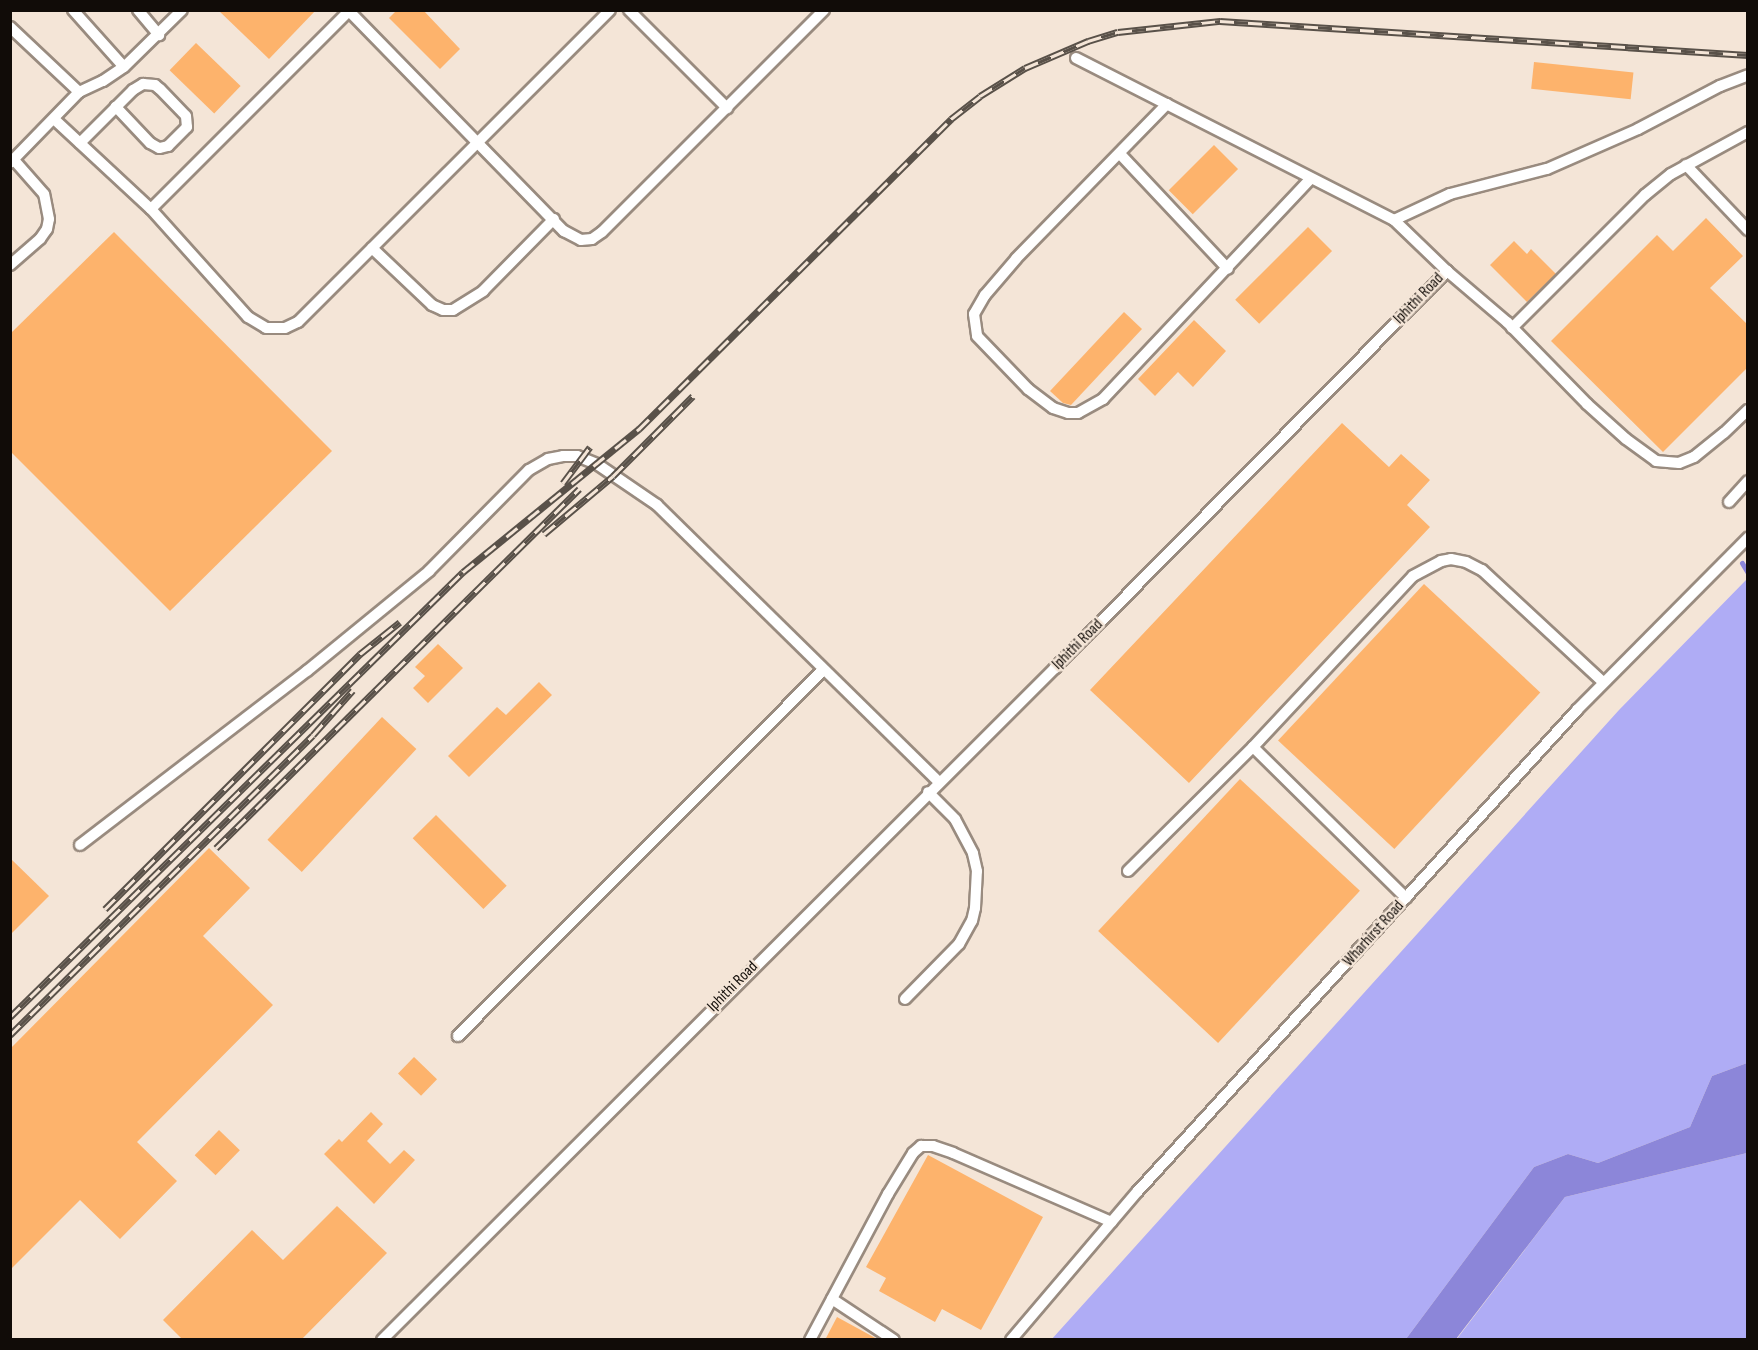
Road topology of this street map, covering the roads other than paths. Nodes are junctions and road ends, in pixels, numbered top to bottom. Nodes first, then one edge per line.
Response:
1 (73, 10) edge
2 (138, 10) edge
3 (182, 10) edge
4 (610, 10) edge
5 (629, 10) edge
6 (824, 10) edge
7 (349, 11) edge
8 (10, 27) edge
9 (159, 35) junction
10 (1077, 58) dead end
11 (124, 67) junction
12 (1748, 75) edge
13 (79, 92) junction
14 (1167, 104) junction
15 (116, 107) junction
16 (727, 108) junction
17 (54, 119) junction
18 (1748, 132) edge
19 (80, 142) junction
20 (478, 142) junction
21 (1120, 155) junction
22 (12, 161) edge
23 (1686, 165) junction
24 (1311, 178) junction
25 (151, 209) junction
26 (554, 219) junction
27 (1394, 220) junction
28 (1748, 230) edge
29 (372, 248) junction
30 (10, 266) edge
31 (1228, 268) junction
32 (1447, 271) junction
33 (1512, 328) junction
34 (1748, 410) edge
35 (1748, 481) edge
36 (1729, 502) dead end
37 (1748, 538) edge
38 (824, 669) junction
39 (1603, 682) junction
40 (1253, 747) junction
41 (939, 782) junction
42 (928, 792) junction
43 (80, 844) dead end
44 (1128, 871) dead end
45 (1406, 898) junction
46 (905, 999) dead end
47 (458, 1036) dead end
48 (1112, 1222) junction
49 (832, 1299) junction
50 (382, 1340) edge
51 (810, 1340) edge
52 (894, 1340) edge
53 (1011, 1340) edge

1 - 11 lane
2 - 9 lane
3 - 9 lane
4 - 20 lane
5 - 16 lane
6 - 16 lane
7 - 20 lane
7 - 25 lane
8 - 13 lane
9 - 11 lane
10 - 14 lane, Iphithi Road
11 - 13 lane
12 - 27 lane
13 - 17 lane
14 - 21 lane
14 - 24 lane, Iphithi Road
15 - 15 lane
15 - 19 lane
16 - 26 lane
17 - 19 lane
17 - 22 lane
18 - 23 lane
19 - 25 lane
20 - 26 lane
20 - 29 lane
21 - 31 lane
21 - 31 lane
22 - 30 lane
23 - 28 lane
23 - 33 lane
24 - 27 lane, Iphithi Road
24 - 31 lane
25 - 29 lane
26 - 29 lane
27 - 32 lane, Iphithi Road
32 - 33 lane
32 - 41 lane, Iphithi Road
33 - 34 lane
35 - 36 lane
37 - 39 lane, Wharhirst Road
38 - 41 lane
38 - 43 lane
38 - 47 lane
39 - 40 lane
39 - 45 lane, Wharhirst Road
40 - 44 lane
40 - 45 lane
41 - 42 lane, Iphithi Road
42 - 46 lane
42 - 50 lane, Iphithi Road
45 - 48 lane, Wharhirst Road
48 - 49 lane
48 - 53 lane, Wharhirst Road
49 - 51 lane
49 - 52 lane

